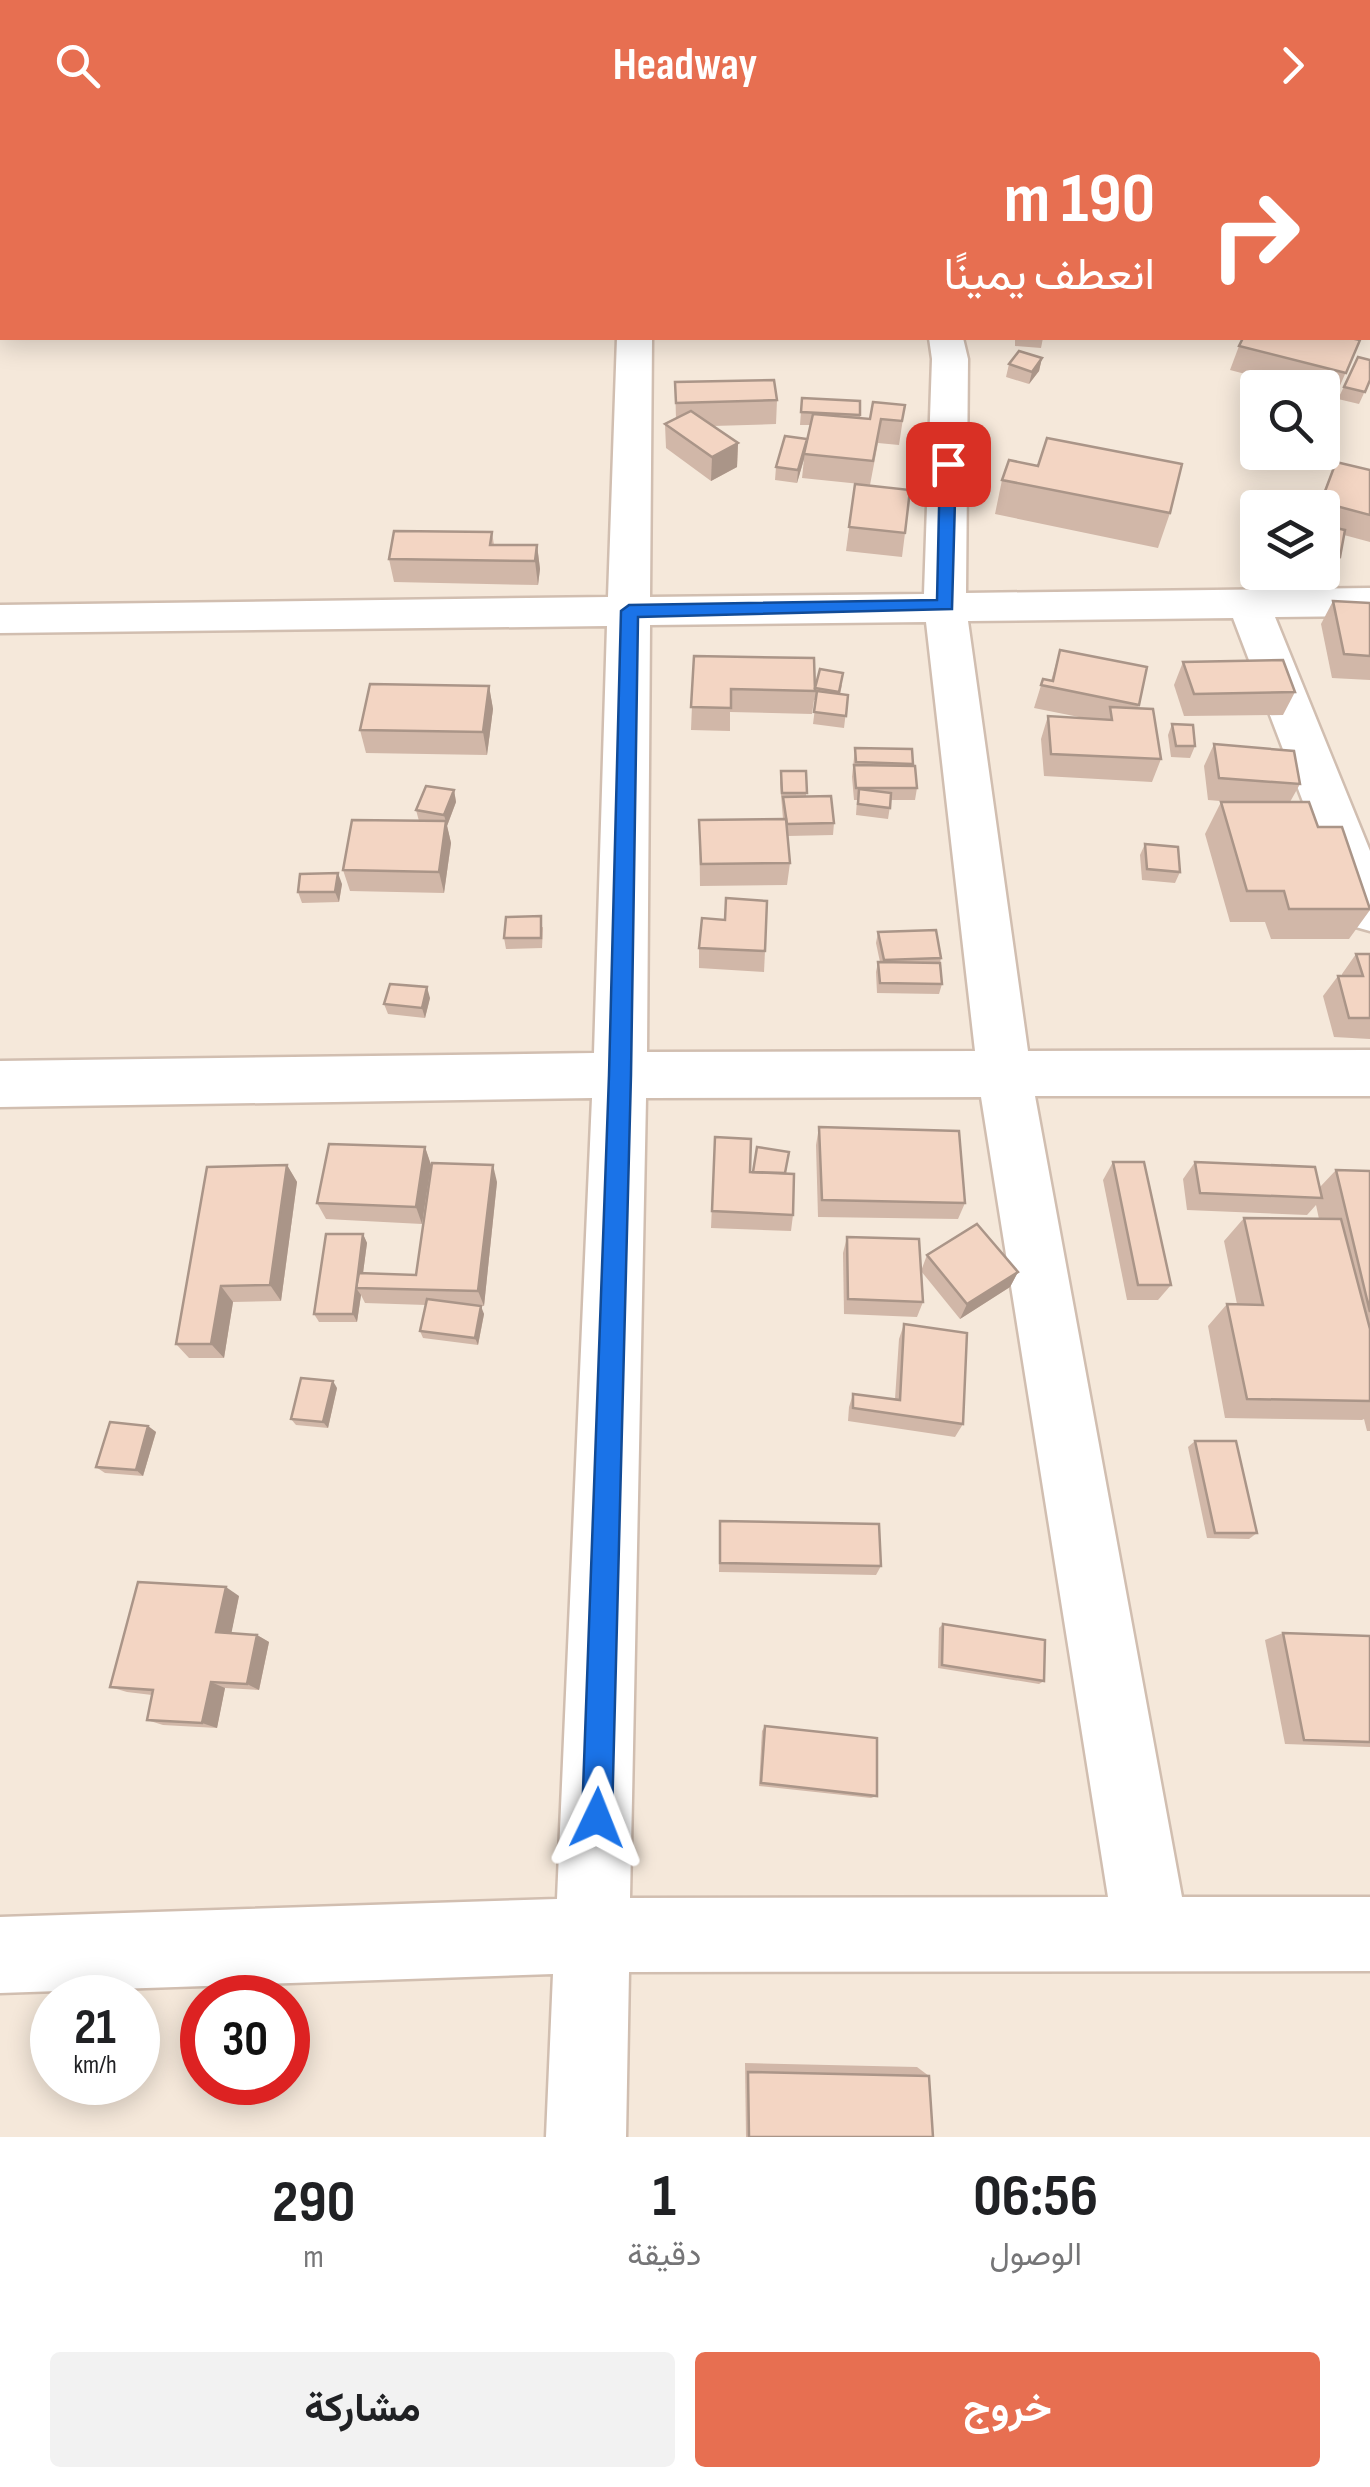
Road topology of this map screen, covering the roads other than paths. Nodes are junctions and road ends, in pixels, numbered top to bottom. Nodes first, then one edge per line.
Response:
1 (634, 340) edge
2 (946, 340) edge
3 (1370, 602) edge
4 (1248, 603) junction
5 (946, 605) junction
6 (629, 611) junction
7 (0, 620) edge
8 (1370, 912) edge
9 (1004, 1073) junction
10 (1370, 1073) edge
11 (620, 1075) junction
12 (0, 1084) edge
13 (1151, 1933) junction
14 (1370, 1934) edge
15 (593, 1935) junction
16 (0, 1955) edge
17 (586, 2137) edge

1 - 6 street
2 - 5 street
3 - 4 street
4 - 5 street
4 - 8 street
5 - 6 street
5 - 9 street
6 - 7 street
6 - 11 street
9 - 10 street
9 - 11 street
9 - 13 street
11 - 12 street
11 - 15 street
13 - 14 street
13 - 15 street
15 - 16 street
15 - 17 street

